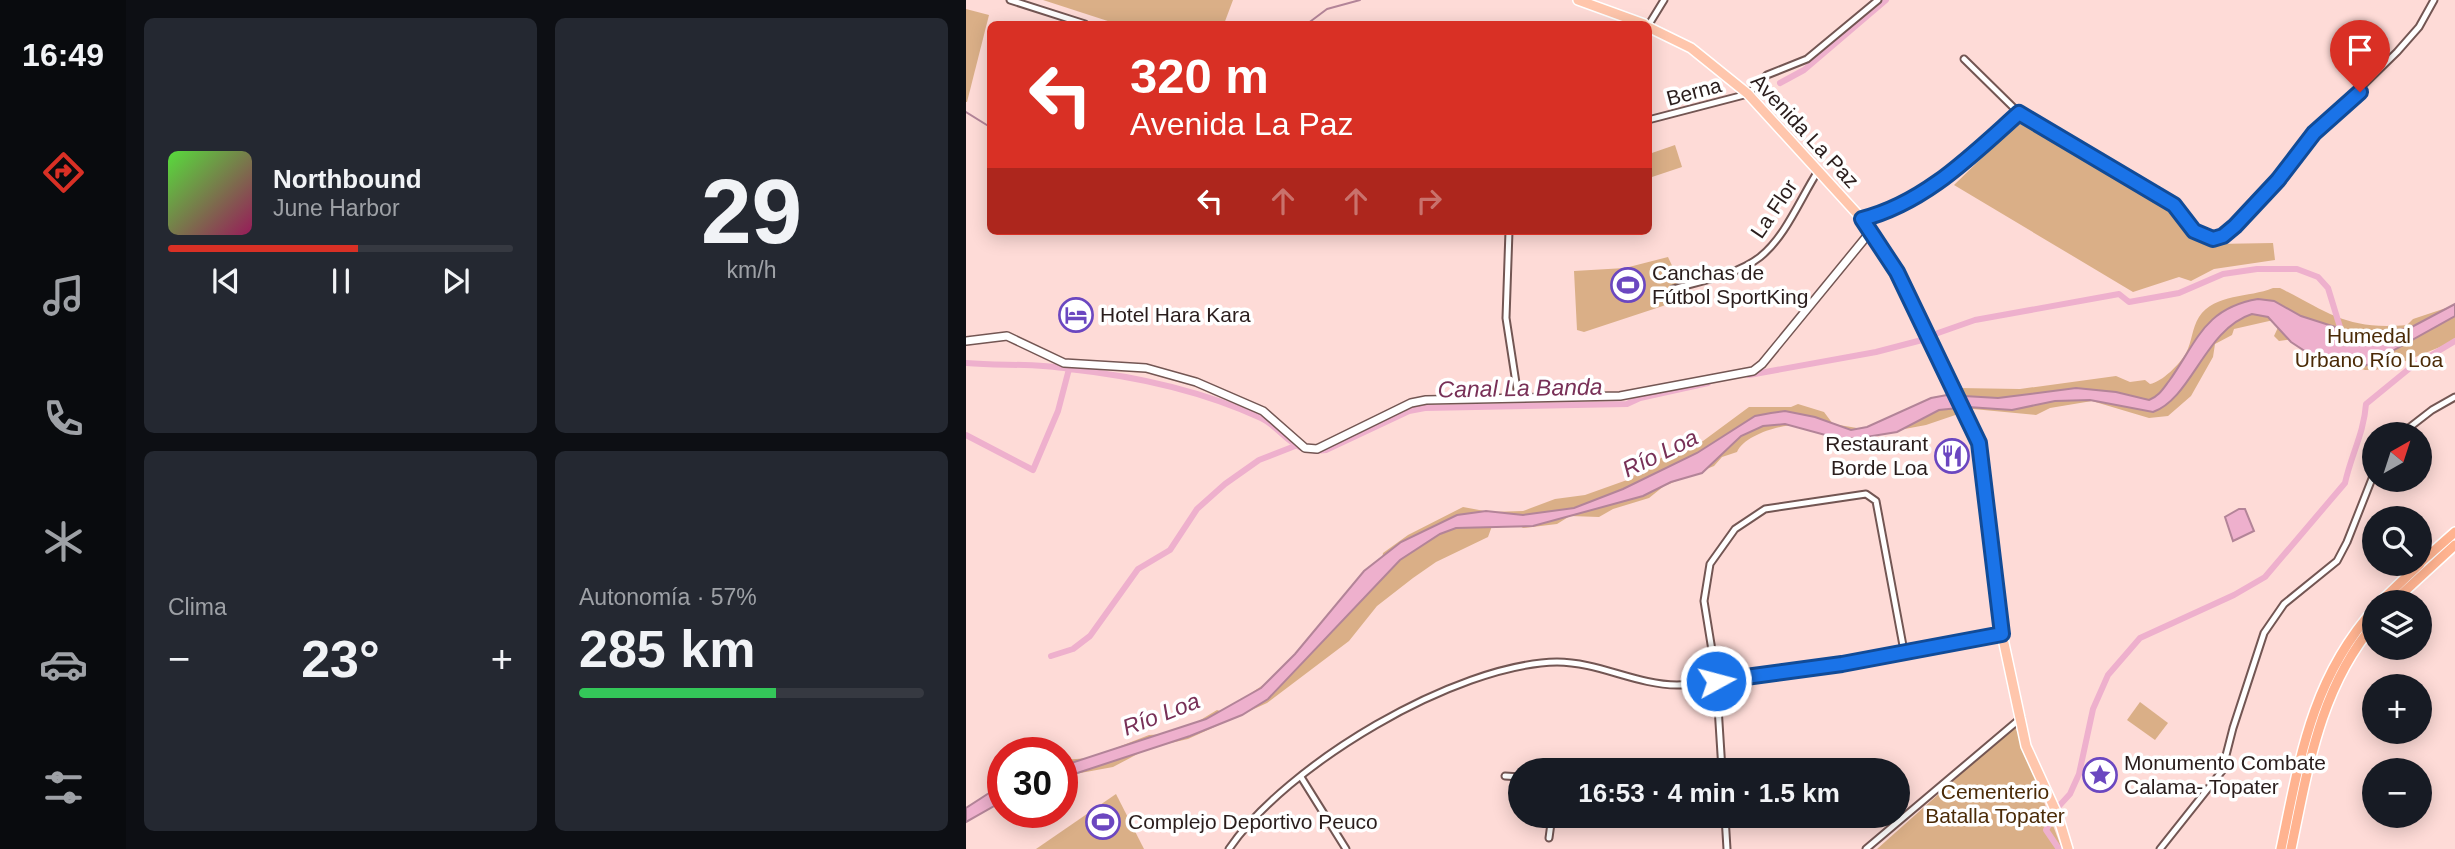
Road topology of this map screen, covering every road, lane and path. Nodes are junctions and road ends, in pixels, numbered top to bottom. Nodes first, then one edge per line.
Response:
1 (1010, 0) edge
2 (1578, 0) edge
3 (1664, 0) edge
4 (1878, 0) edge
5 (2434, 0) edge
6 (1076, 21) edge
7 (1636, 21) edge
8 (1651, 21) edge
9 (1652, 28) edge
10 (1964, 59) dead end
11 (1748, 94) junction
12 (2019, 113) junction
13 (1652, 119) edge
14 (1818, 171) junction
15 (1862, 219) junction
16 (1871, 231) junction
17 (1509, 235) edge
18 (1673, 289) dead end
19 (966, 341) edge
20 (1518, 396) junction
21 (2455, 397) edge
22 (2416, 422) edge
23 (2367, 492) edge
24 (2455, 531) edge
25 (2455, 545) edge
26 (2432, 552) edge
27 (2407, 576) edge
28 (2392, 590) edge
29 (2406, 590) edge
30 (2362, 625) edge
31 (2002, 634) junction
32 (2362, 640) edge
33 (1905, 651) junction
34 (1716, 681) junction
35 (2021, 718) junction
36 (1721, 758) edge
37 (1505, 776) dead end
38 (1508, 776) edge
39 (1301, 777) junction
40 (1550, 828) edge
41 (1726, 828) edge
42 (1549, 838) dead end
43 (1229, 849) edge
44 (1346, 849) edge
45 (1727, 849) edge
46 (1866, 849) edge
47 (2068, 849) edge
48 (2160, 849) edge
49 (2281, 849) edge
50 (2291, 849) edge

1 - 6 street
2 - 7 main road
3 - 8 street
4 - 11 street
5 - 12 street
9 - 11 main road, Avenida La Paz
10 - 12 street
11 - 13 street, Berna
11 - 14 main road, Avenida La Paz
12 - 15 street
14 - 15 main road, Avenida La Paz
14 - 18 street, La Flor
15 - 16 main road, Avenida La Paz
16 - 20 street
16 - 31 main road, Avenida La Paz
17 - 20 street
19 - 20 street
21 - 22 street
23 - 48 street
24 - 26 highway
25 - 29 highway
27 - 28 highway
30 - 49 highway
31 - 33 street
31 - 35 main road, Avenida La Paz
32 - 50 highway
33 - 34 street
33 - 34 street
34 - 36 street
34 - 39 street
35 - 46 street
35 - 47 main road, Avenida La Paz
37 - 38 street
39 - 43 street
39 - 44 street
40 - 42 street
41 - 45 street

